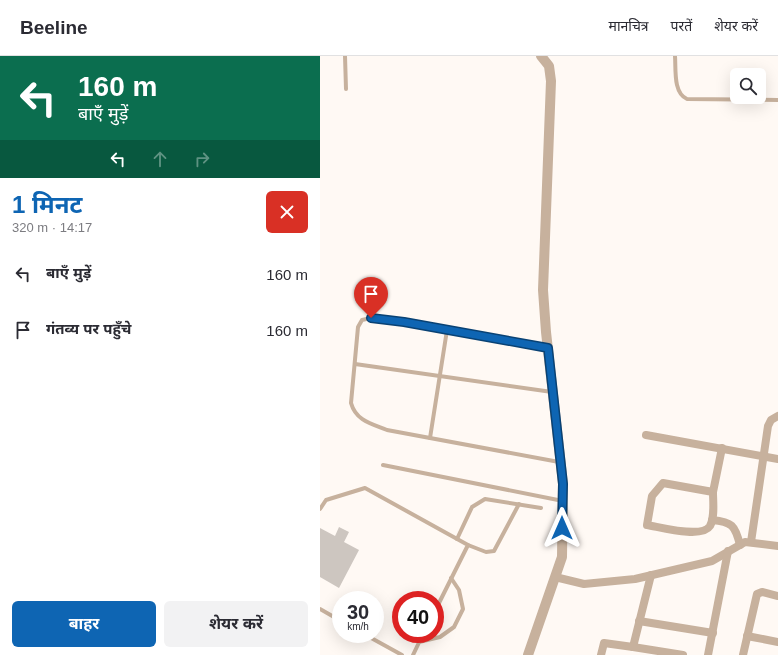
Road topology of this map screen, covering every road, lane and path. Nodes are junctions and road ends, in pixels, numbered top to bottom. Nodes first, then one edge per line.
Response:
1 (345, 56) edge
2 (541, 56) edge
3 (675, 56) edge
4 (346, 89) dead end
5 (778, 100) edge
6 (447, 330) junction
7 (548, 348) junction
8 (355, 364) junction
9 (440, 376) junction
10 (552, 392) junction
11 (778, 416) edge
12 (646, 435) dead end
13 (430, 438) junction
14 (722, 448) junction
15 (765, 456) junction
16 (778, 459) edge
17 (560, 462) junction
18 (383, 465) dead end
19 (713, 492) junction
20 (563, 501) junction
21 (519, 504) junction
22 (541, 508) dead end
23 (320, 509) edge
24 (712, 520) junction
25 (457, 539) junction
26 (751, 542) junction
27 (468, 545) junction
28 (740, 545) junction
29 (778, 546) edge
30 (728, 552) junction
31 (651, 575) junction
32 (555, 577) junction
33 (451, 578) junction
34 (444, 592) edge
35 (778, 596) edge
36 (320, 609) edge
37 (332, 616) edge
38 (639, 621) junction
39 (444, 634) edge
40 (713, 634) junction
41 (747, 636) junction
42 (778, 642) edge
43 (380, 643) edge
44 (419, 643) edge
45 (633, 647) junction
46 (642, 651) edge
47 (402, 655) edge
48 (413, 655) edge
49 (528, 655) edge
50 (601, 655) edge
51 (683, 655) edge
52 (708, 655) edge
53 (742, 655) edge

1 - 4 lane
2 - 7 street
3 - 5 lane
6 - 7 lane
6 - 8 lane
6 - 9 lane
7 - 10 street
8 - 9 lane
8 - 13 lane
9 - 10 lane
9 - 13 lane
10 - 17 street
11 - 15 street
12 - 14 street
13 - 17 lane
14 - 15 street
14 - 19 street
15 - 16 street
15 - 26 street
17 - 20 street
18 - 20 lane
19 - 24 street
19 - 24 street
20 - 32 street
21 - 22 lane
21 - 25 lane
21 - 27 lane
23 - 25 lane
24 - 28 street
25 - 27 lane
26 - 28 street
26 - 29 street
27 - 33 lane
28 - 30 street
30 - 31 street
30 - 40 street
31 - 32 street
31 - 38 street
32 - 49 street
33 - 34 lane
33 - 39 lane
35 - 41 street
36 - 37 lane
38 - 40 street
38 - 45 street
40 - 52 street
41 - 42 street
41 - 53 street
43 - 47 lane
44 - 48 lane
45 - 46 street
45 - 50 street
46 - 51 street

